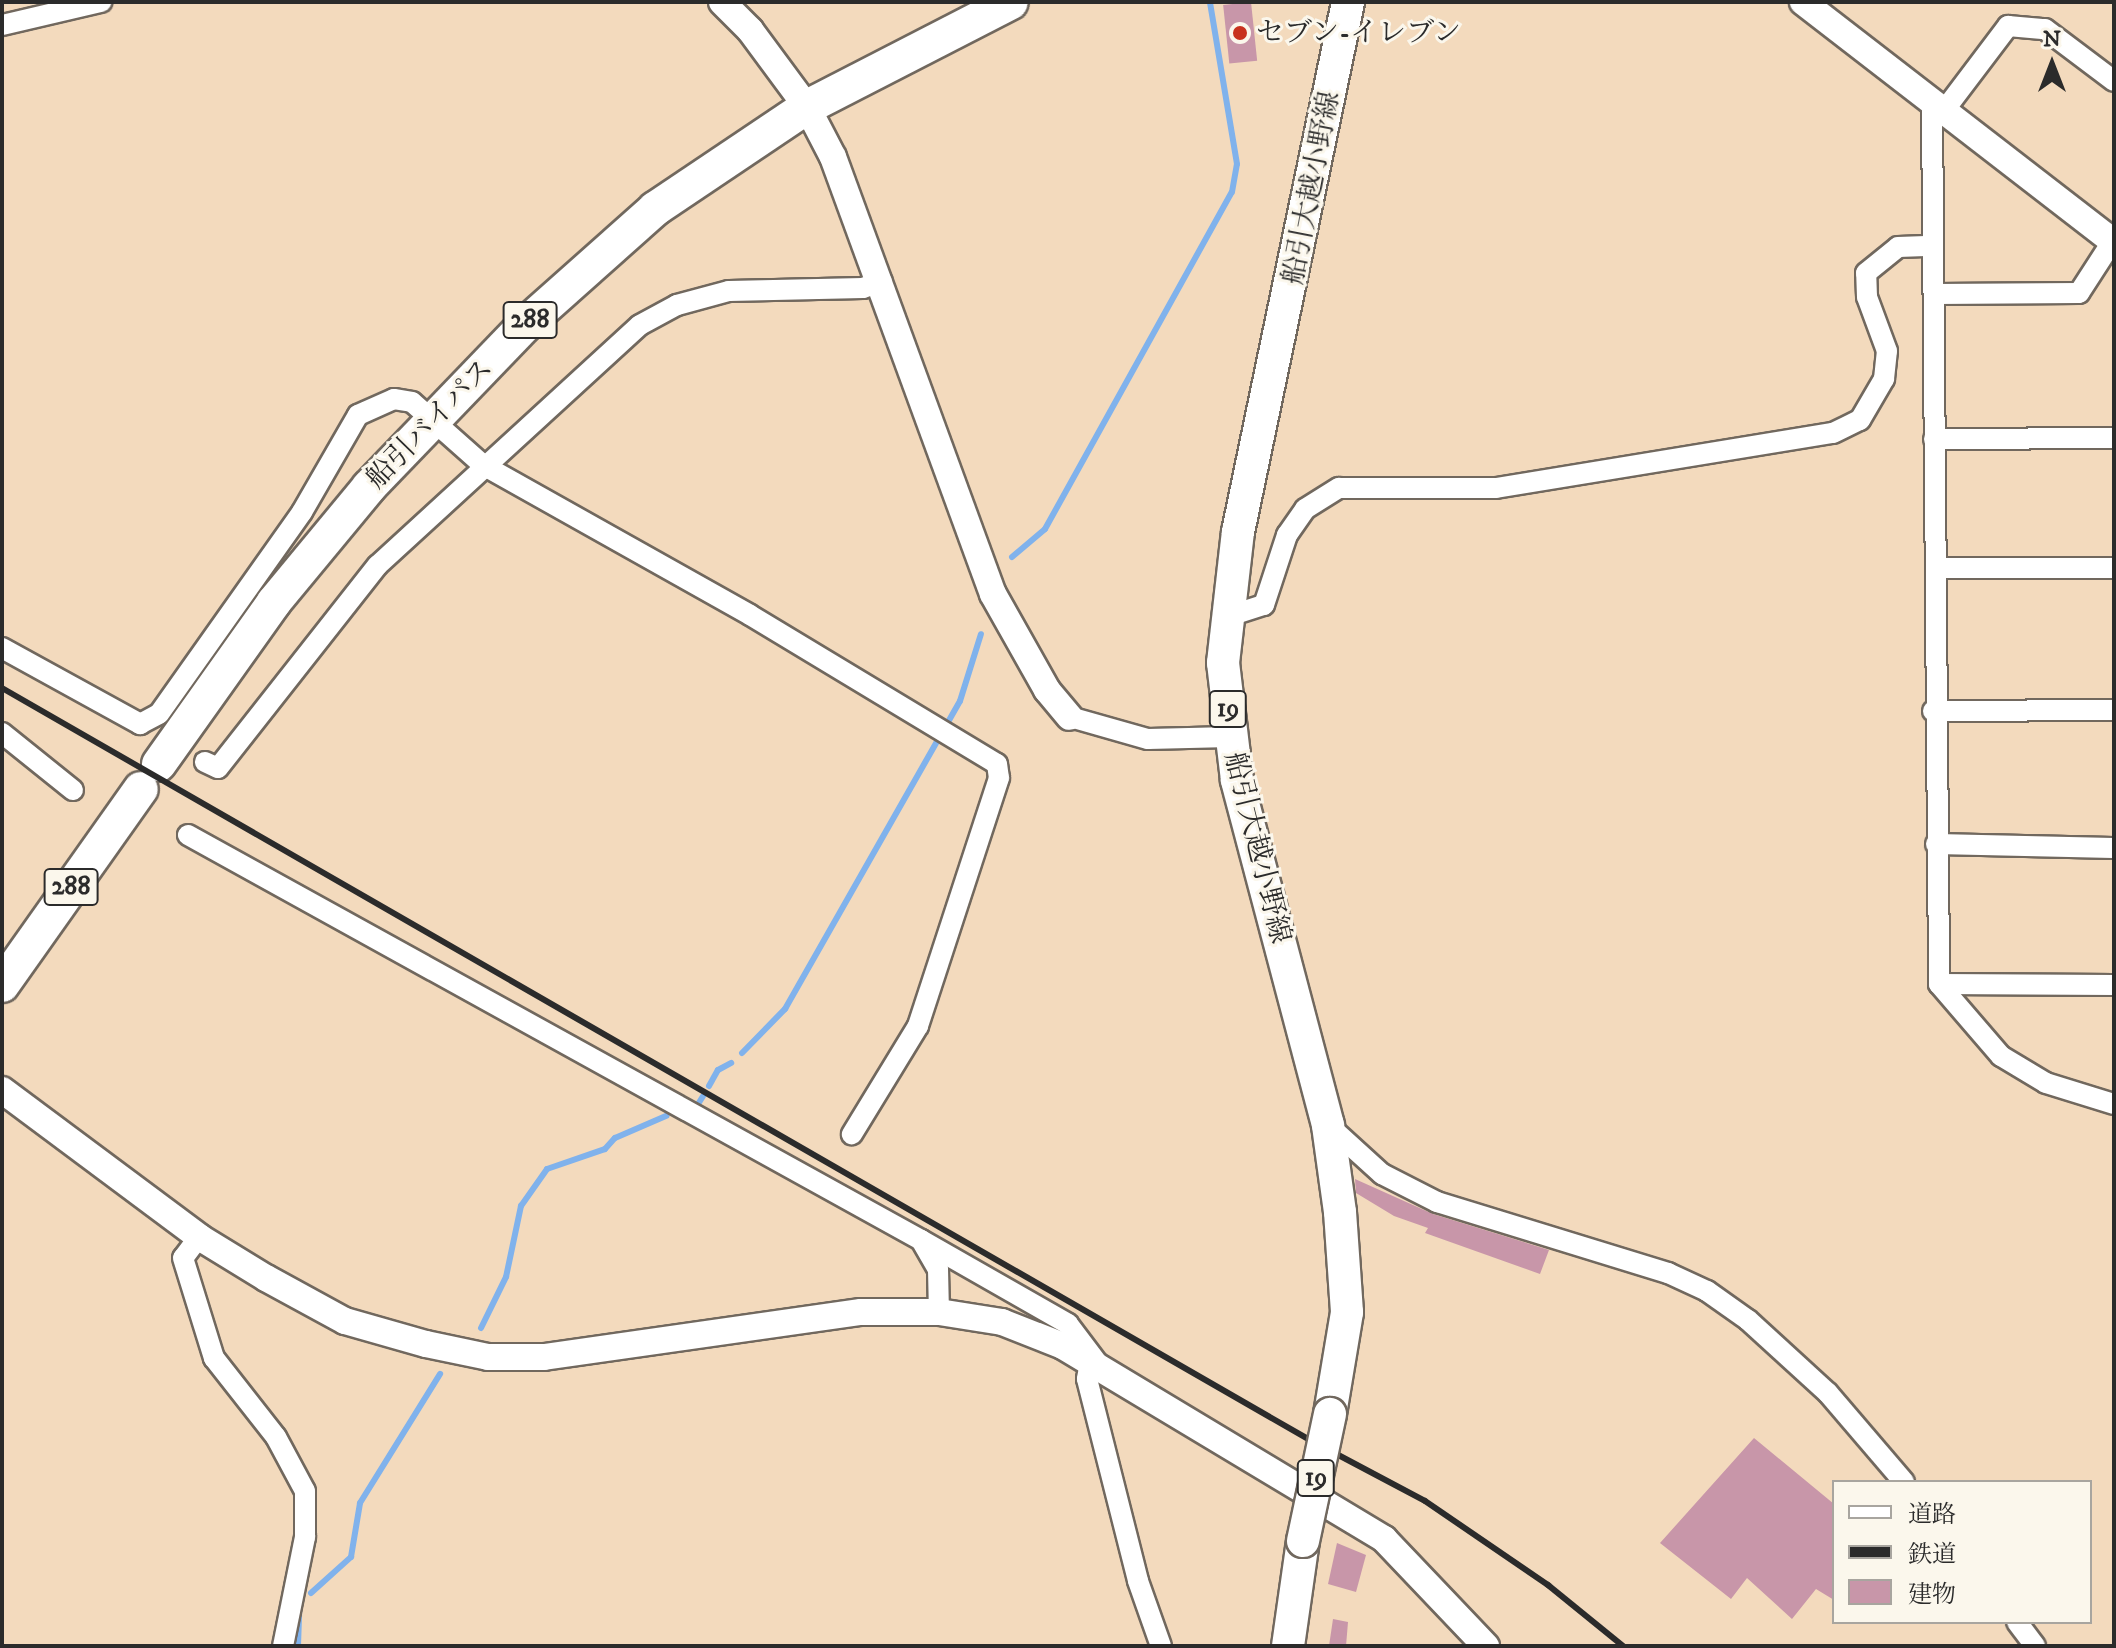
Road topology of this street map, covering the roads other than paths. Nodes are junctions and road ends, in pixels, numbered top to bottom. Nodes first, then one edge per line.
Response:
1 (101, 2) edge
2 (722, 2) edge
3 (1011, 2) edge
4 (1348, 2) edge
5 (1803, 2) edge
6 (2, 25) edge
7 (2114, 81) edge
8 (807, 107) junction
9 (1938, 108) junction
10 (2113, 240) edge
11 (1933, 246) junction
12 (882, 281) junction
13 (1936, 294) junction
14 (433, 417) junction
15 (2114, 438) edge
16 (1934, 439) junction
17 (483, 465) junction
18 (1936, 568) junction
19 (2114, 568) edge
20 (1226, 617) junction
21 (2, 648) edge
22 (2114, 710) edge
23 (1933, 711) junction
24 (1070, 717) joint
25 (2, 733) edge
26 (1230, 737) junction
27 (205, 762) dead end
28 (73, 790) dead end
29 (188, 835) dead end
30 (1936, 844) junction
31 (2114, 848) edge
32 (1939, 984) junction
33 (2, 985) edge
34 (2114, 985) edge
35 (2, 1090) edge
36 (2114, 1104) edge
37 (1328, 1125) junction
38 (852, 1134) dead end
39 (199, 1237) junction
40 (921, 1240) junction
41 (939, 1312) junction
42 (1097, 1367) junction
43 (1902, 1480) edge
44 (2018, 1624) edge
45 (283, 1646) edge
46 (1161, 1646) edge
47 (1288, 1646) edge
48 (1486, 1646) edge
49 (2035, 1646) edge

1 - 6 street
2 - 8 street
3 - 8 highway, 船引バイパス / 288
4 - 20 main road, 船引大越小野線 / 19
5 - 9 street
7 - 9 street
8 - 12 street
8 - 14 highway, 船引バイパス / 288
9 - 10 street
9 - 11 street
10 - 13 street
11 - 13 street
11 - 20 street
12 - 17 street
12 - 24 street
13 - 16 street
14 - 17 street
14 - 21 street
14 - 33 highway, 船引バイパス / 288
15 - 16 street
16 - 18 street
17 - 27 street
17 - 38 street
18 - 19 street
18 - 23 street
20 - 26 main road, 船引大越小野線 / 19
22 - 23 street
23 - 30 street
24 - 26 street
25 - 28 street
26 - 37 main road, 船引大越小野線 / 19
29 - 40 street
30 - 31 street
30 - 32 street
32 - 34 street
32 - 36 street
35 - 39 street
37 - 43 street
37 - 47 main road, 船引大越小野線 / 19, bridge
39 - 41 street
39 - 45 street
40 - 41 street
40 - 42 street
41 - 42 street
42 - 46 street
42 - 48 street
44 - 49 street

